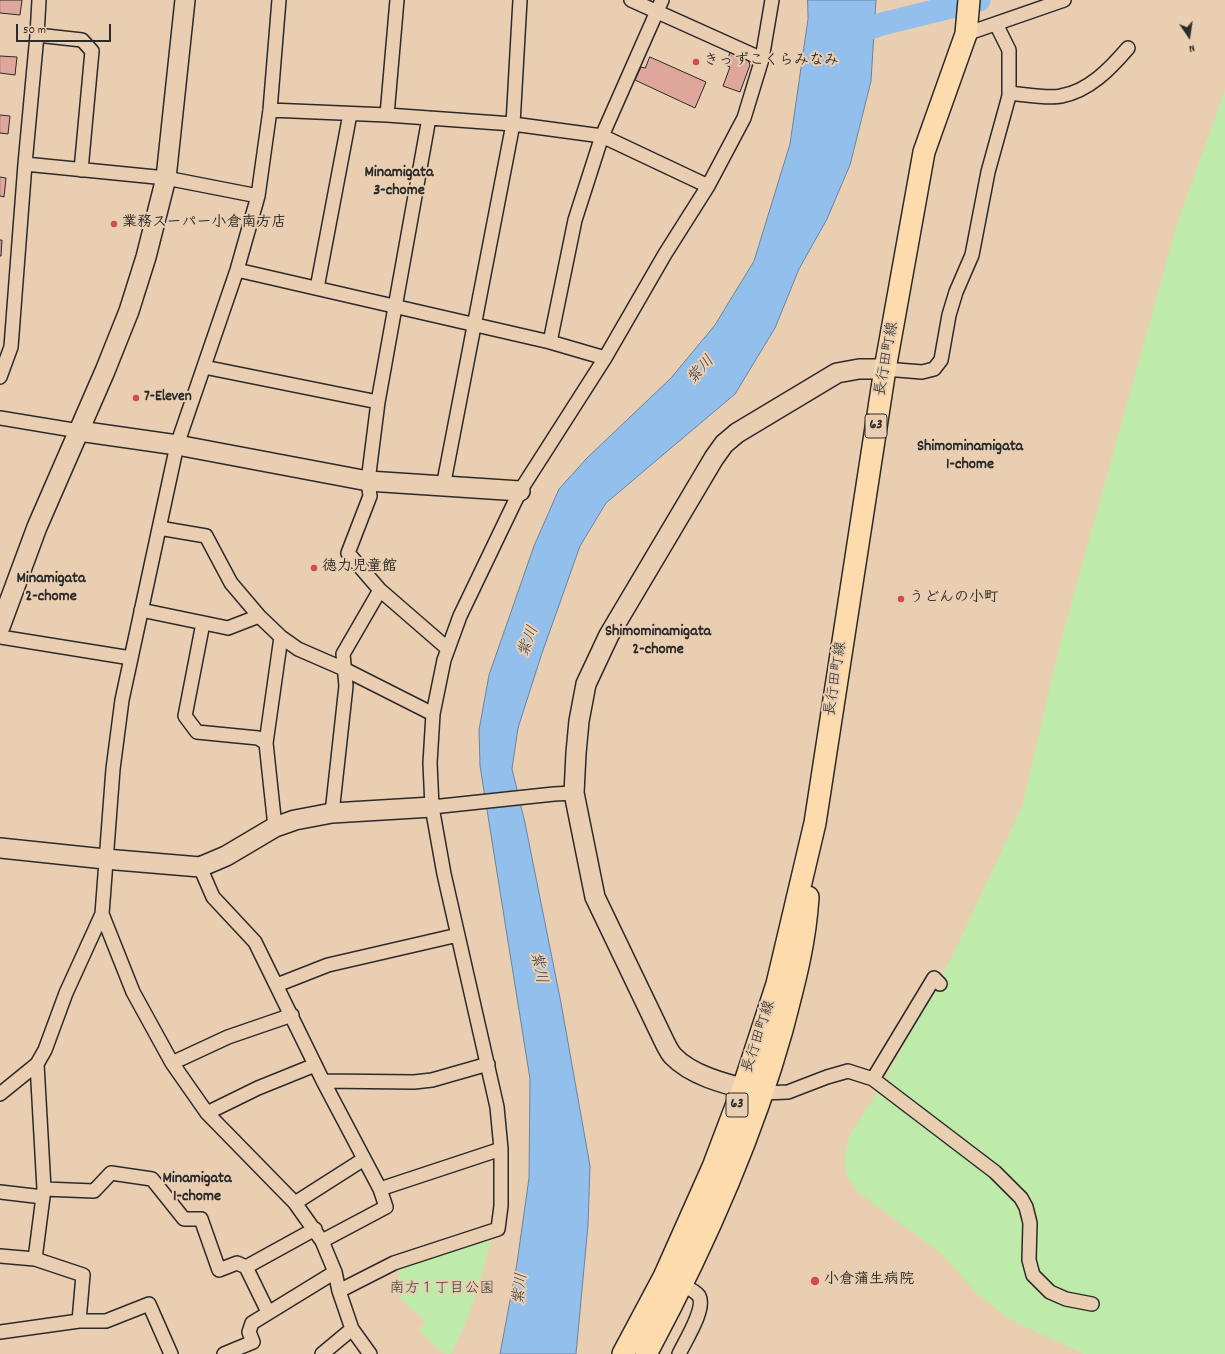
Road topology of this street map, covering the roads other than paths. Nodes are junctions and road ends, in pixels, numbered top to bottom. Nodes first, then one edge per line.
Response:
1 (38, 0) edge
2 (185, 0) edge
3 (279, 0) edge
4 (397, 0) edge
5 (520, 0) edge
6 (631, 0) edge
7 (772, 0) edge
8 (1064, 0) edge
9 (659, 5) edge
10 (968, 16) edge
11 (996, 24) junction
12 (37, 35) junction
13 (1128, 48) dead end
14 (762, 59) junction
15 (1009, 93) junction
16 (270, 110) junction
17 (350, 114) junction
18 (387, 115) junction
19 (429, 118) junction
20 (513, 124) junction
21 (602, 136) junction
22 (25, 164) junction
23 (81, 170) junction
24 (166, 178) junction
25 (708, 186) junction
26 (258, 196) junction
27 (237, 270) junction
28 (317, 288) junction
29 (396, 306) junction
30 (474, 324) junction
31 (550, 342) junction
32 (605, 358) junction
33 (204, 367) junction
34 (885, 369) junction
35 (0, 377) edge
36 (378, 402) junction
37 (0, 418) edge
38 (79, 430) junction
39 (177, 445) junction
40 (368, 481) junction
41 (443, 486) junction
42 (520, 491) junction
43 (159, 528) junction
44 (380, 590) junction
45 (141, 610) junction
46 (259, 616) junction
47 (203, 623) junction
48 (0, 627) edge
49 (0, 637) edge
50 (281, 637) junction
51 (448, 649) junction
52 (131, 658) junction
53 (344, 668) junction
54 (433, 714) junction
55 (266, 743) junction
56 (574, 793) junction
57 (432, 807) junction
58 (332, 813) junction
59 (275, 827) junction
60 (0, 848) edge
61 (105, 859) junction
62 (200, 867) junction
63 (102, 914) junction
64 (458, 936) junction
65 (940, 984) dead end
66 (277, 985) junction
67 (292, 1015) junction
68 (172, 1062) junction
69 (37, 1064) junction
70 (315, 1064) junction
71 (488, 1064) junction
72 (873, 1079) junction
73 (323, 1081) junction
74 (753, 1091) junction
75 (0, 1094) edge
76 (207, 1113) junction
77 (501, 1149) junction
78 (364, 1159) junction
79 (380, 1189) junction
80 (0, 1192) edge
81 (44, 1193) junction
82 (295, 1203) junction
83 (315, 1229) junction
84 (322, 1241) junction
85 (0, 1256) edge
86 (35, 1259) junction
87 (246, 1267) junction
88 (335, 1272) junction
89 (664, 1277) junction
90 (683, 1286) junction
91 (338, 1291) junction
92 (1092, 1304) dead end
93 (268, 1312) junction
94 (79, 1321) junction
95 (352, 1329) junction
96 (0, 1332) edge
97 (171, 1354) edge
98 (224, 1354) edge
99 (322, 1354) edge
100 (370, 1354) edge
101 (623, 1354) edge
102 (646, 1354) edge
103 (679, 1354) edge

1 - 12 street
2 - 24 street
3 - 16 street
4 - 18 street
5 - 20 street
6 - 9 street
7 - 14 street
8 - 11 street
9 - 14 street
9 - 21 street
10 - 11 street
10 - 34 main road, 長行田町線 / 63
11 - 15 street
12 - 22 street
12 - 23 street
13 - 15 street
14 - 25 street
15 - 34 street
16 - 17 street
16 - 26 street
17 - 18 street
17 - 28 street
18 - 19 street
19 - 20 street
19 - 29 street
20 - 21 street
20 - 30 street
21 - 25 street
21 - 31 street
22 - 23 street
22 - 35 street
23 - 24 street
24 - 26 street
24 - 38 street
25 - 32 street
26 - 27 street
27 - 28 street
27 - 33 street
28 - 29 street
29 - 30 street
29 - 36 street
30 - 31 street
30 - 41 street
31 - 32 street
32 - 42 street
33 - 36 street
33 - 39 street
34 - 56 street
34 - 74 main road, 長行田町線 / 63
36 - 40 street
37 - 38 street
38 - 39 street
38 - 48 street
39 - 40 street
39 - 43 street
40 - 41 street
40 - 44 street
41 - 42 street
42 - 51 street
43 - 45 street
43 - 46 street
44 - 51 street
44 - 53 street
45 - 47 street
45 - 52 street
46 - 47 street
46 - 50 street
47 - 55 street
49 - 52 street
50 - 53 street
50 - 55 street
51 - 54 street
52 - 61 street
53 - 54 street
53 - 58 street
54 - 57 street
55 - 59 street
56 - 57 street
56 - 74 street
57 - 58 street
57 - 64 street
58 - 59 street
59 - 62 street
60 - 61 street
61 - 62 street
61 - 63 street
62 - 66 street
63 - 68 street
63 - 69 street
64 - 66 street
64 - 71 street
65 - 72 street
66 - 67 street
67 - 68 street
67 - 70 street
68 - 76 street
69 - 75 street
69 - 81 street
70 - 73 street
70 - 76 street
71 - 73 street
71 - 77 street
72 - 74 street
72 - 92 street
73 - 78 street
74 - 89 main road, 長行田町線 / 63
74 - 90 main road, 長行田町線 / 63
76 - 82 street
77 - 79 street
77 - 91 street
78 - 79 street
78 - 82 street
79 - 84 street
80 - 81 street
81 - 86 street
81 - 87 street
82 - 83 street
83 - 84 street
83 - 87 street
84 - 88 street
85 - 86 street
86 - 94 street
87 - 93 street
88 - 91 street
88 - 93 street
89 - 90 street
89 - 101 main road, 長行田町線 / 63
90 - 102 main road, 長行田町線 / 63
90 - 103 street
91 - 95 street
93 - 98 street
94 - 96 street
94 - 97 street
95 - 99 street
95 - 100 street

